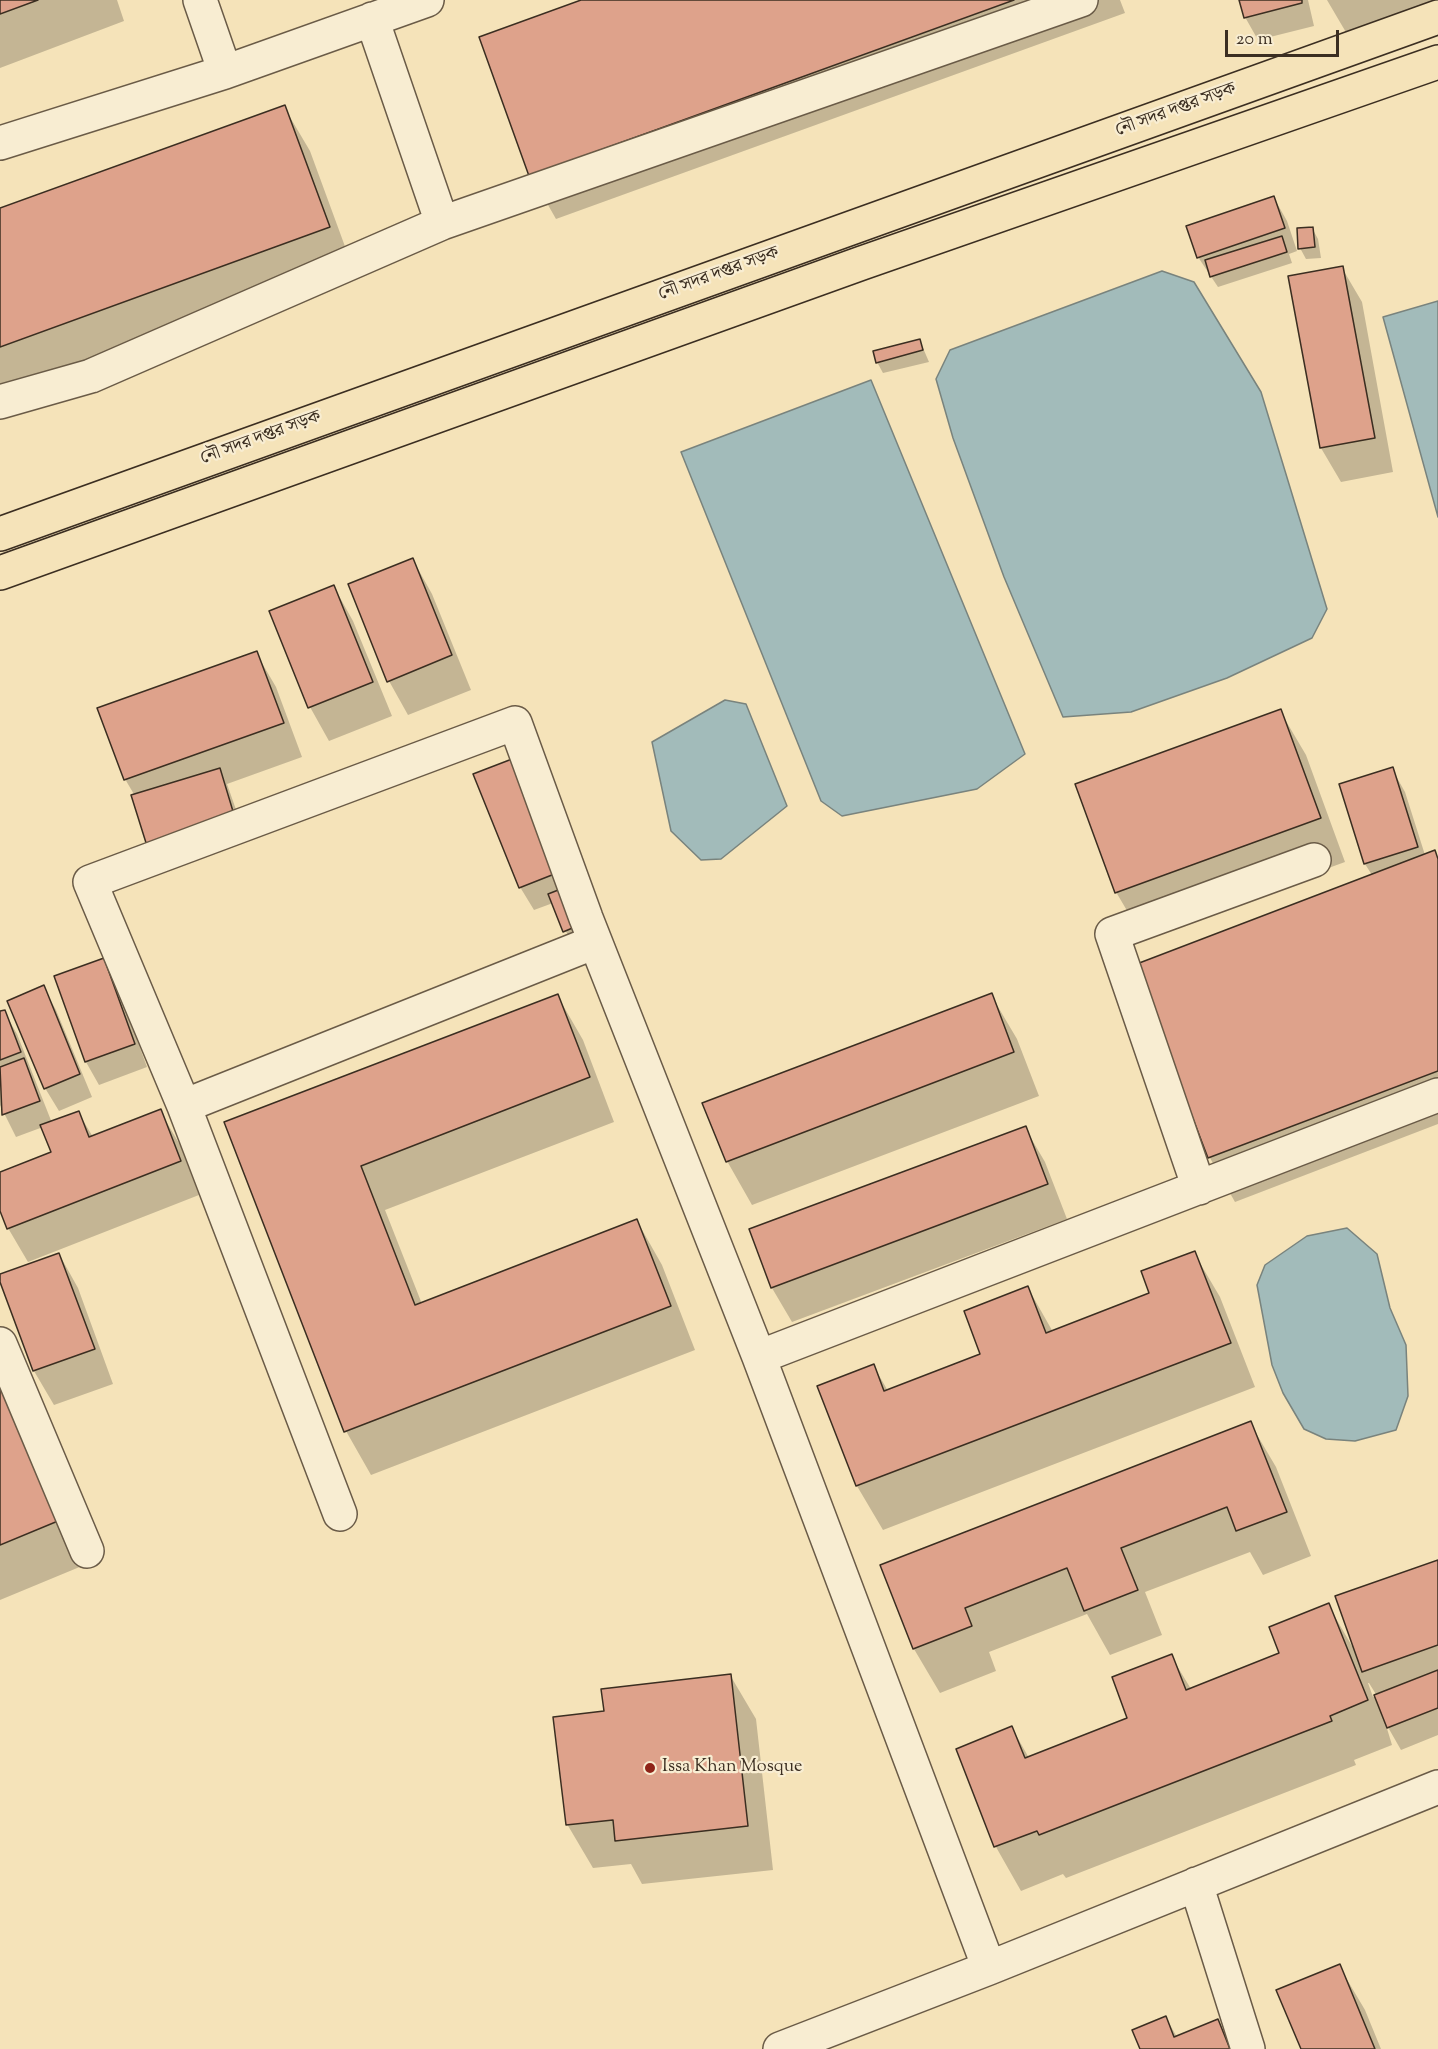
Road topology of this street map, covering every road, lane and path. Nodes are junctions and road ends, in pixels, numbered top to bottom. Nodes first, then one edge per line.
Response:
1 (200, 0) edge
2 (427, 0) edge
3 (1080, 0) edge
4 (1438, 17) edge
5 (372, 20) junction
6 (1438, 62) edge
7 (225, 72) junction
8 (0, 143) edge
9 (442, 223) junction
10 (0, 402) edge
11 (0, 534) edge
12 (0, 573) edge
13 (1314, 860) dead end
14 (595, 942) junction
15 (1438, 1095) edge
16 (184, 1106) junction
17 (1199, 1188) junction
18 (0, 1344) edge
19 (759, 1358) junction
20 (340, 1514) dead end
21 (87, 1551) dead end
22 (1438, 1787) edge
23 (1196, 1884) junction
24 (989, 1968) junction
25 (780, 2049) edge
26 (1248, 2049) edge

1 - 7 street
2 - 5 street
3 - 9 street
4 - 11 main road, নৌ সদর দপ্তর সড়ক
5 - 7 street
5 - 9 street
6 - 12 main road, নৌ সদর দপ্তর সড়ক
7 - 8 street
9 - 10 street
13 - 17 street
14 - 16 street
14 - 16 street
14 - 19 street
15 - 17 street
16 - 20 street
17 - 19 street
18 - 21 street
19 - 24 street
22 - 23 street
23 - 24 street
23 - 26 street
24 - 25 street

